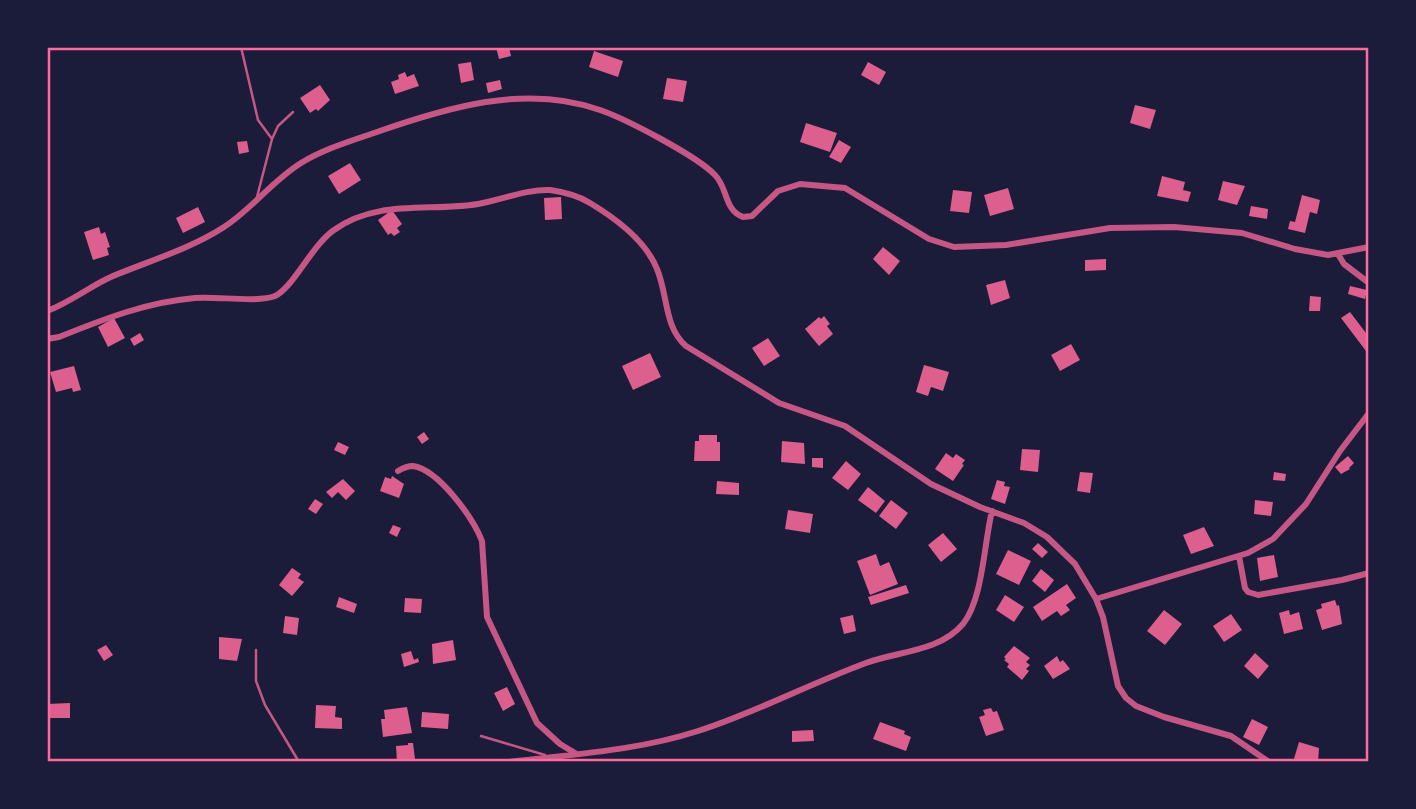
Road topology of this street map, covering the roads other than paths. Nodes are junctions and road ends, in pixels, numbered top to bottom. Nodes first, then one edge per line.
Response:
1 (241, 47) edge
2 (293, 112) dead end
3 (272, 139) junction
4 (257, 201) junction
5 (1369, 247) edge
6 (1338, 254) junction
7 (1369, 283) edge
8 (47, 311) edge
9 (47, 339) edge
10 (1369, 413) edge
11 (398, 471) dead end
12 (992, 512) junction
13 (1239, 556) junction
14 (1369, 573) edge
15 (1096, 599) junction
16 (256, 650) dead end
17 (481, 736) dead end
18 (577, 754) junction
19 (548, 757) junction
20 (519, 761) edge
21 (299, 762) edge
22 (509, 762) edge
23 (1269, 762) edge

1 - 3 lane
2 - 3 lane
3 - 4 lane
4 - 6 street
4 - 8 street
5 - 6 street
6 - 7 street
9 - 12 street
10 - 13 street
11 - 18 street
12 - 15 street
12 - 18 street
13 - 14 street
13 - 15 street
15 - 23 street
16 - 21 lane
17 - 19 lane
18 - 19 street
19 - 20 street
20 - 22 street

